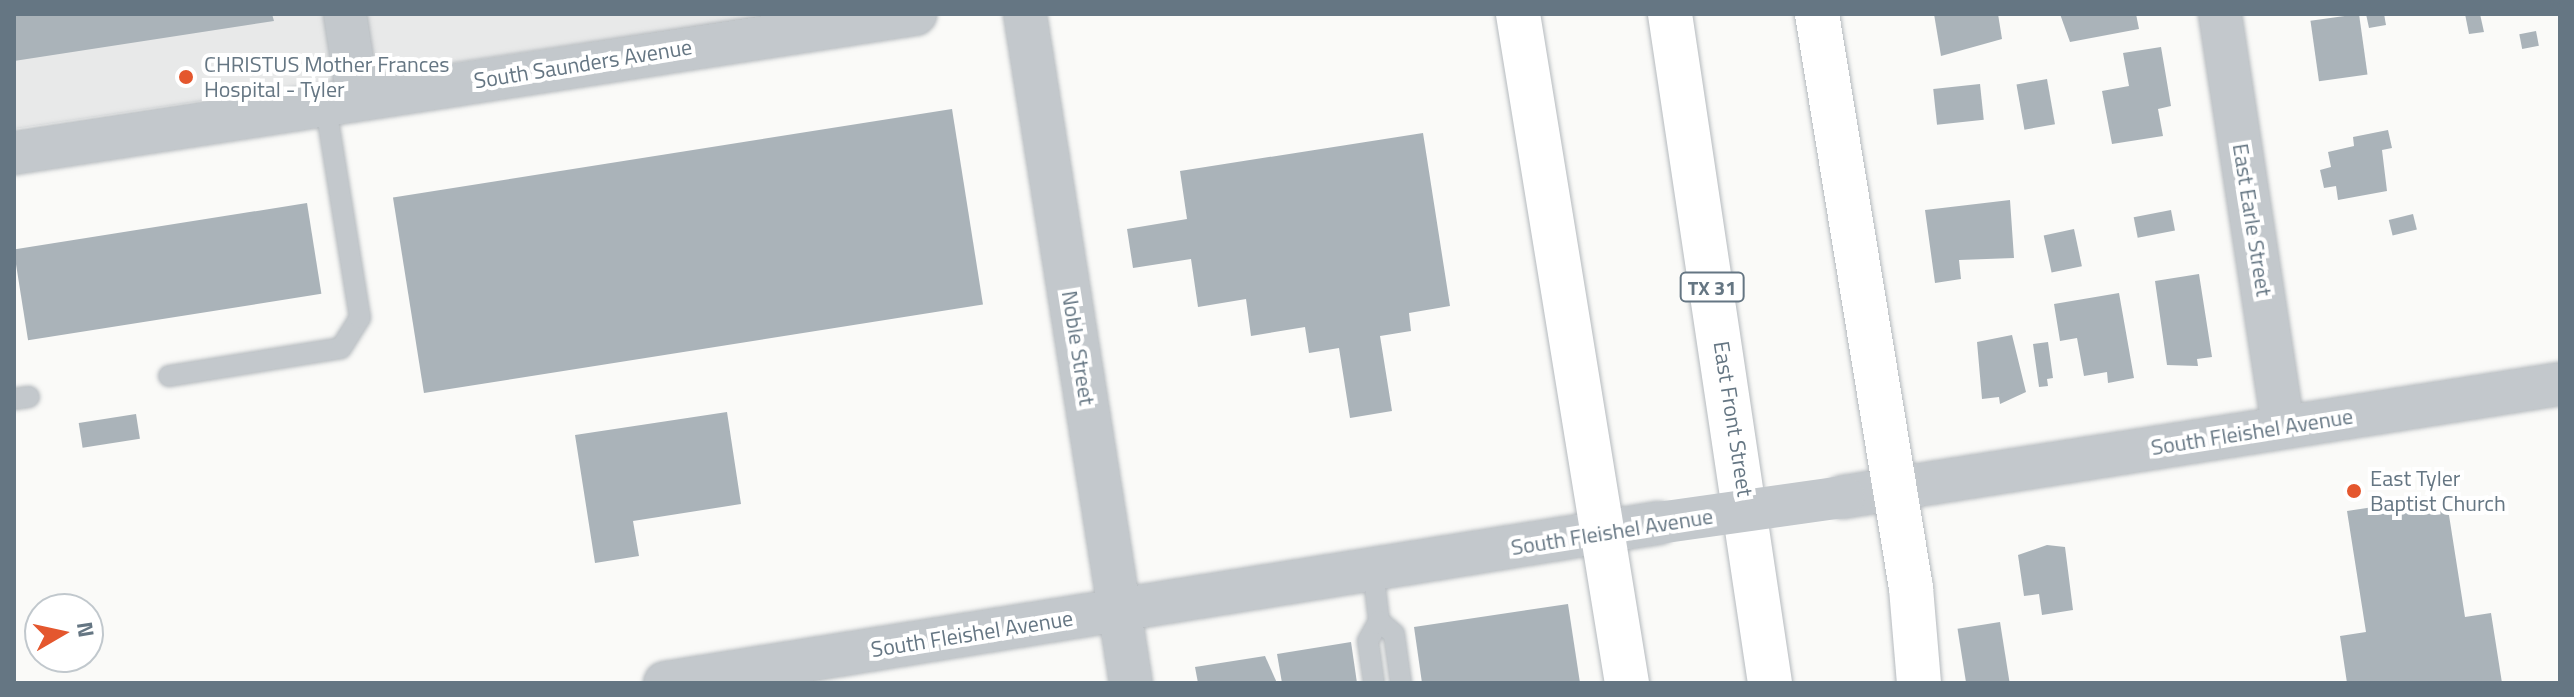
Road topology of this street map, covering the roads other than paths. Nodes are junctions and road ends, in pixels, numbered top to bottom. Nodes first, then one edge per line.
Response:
1 (345, 14) edge
2 (915, 14) edge
3 (1025, 14) edge
4 (1518, 14) edge
5 (1670, 14) edge
6 (1817, 14) edge
7 (2220, 14) edge
8 (341, 101) junction
9 (14, 153) edge
10 (169, 376) dead end
11 (2560, 384) edge
12 (2283, 426) junction
13 (1894, 489) junction
14 (1601, 533) junction
15 (1373, 570) junction
16 (1120, 611) junction
17 (1379, 621) junction
18 (665, 683) edge
19 (1131, 683) edge
20 (1374, 683) edge
21 (1401, 683) edge
22 (1627, 683) edge
23 (1770, 683) edge
24 (1919, 683) edge

1 - 8 street
2 - 8 street, South Saunders Avenue
3 - 16 street, Noble Street
4 - 14 main road
5 - 23 main road, East Front Street / TX 31
6 - 13 main road
7 - 12 street, East Earle Street
8 - 9 street, South Saunders Avenue
8 - 10 lane
11 - 12 street, South Fleishel Avenue
12 - 13 street, South Fleishel Avenue
13 - 14 street, South Fleishel Avenue, bridge
13 - 24 main road
14 - 15 street, South Fleishel Avenue
14 - 22 main road
15 - 16 street, South Fleishel Avenue
15 - 17 lane
16 - 18 street, South Fleishel Avenue
16 - 19 street, Noble Street
17 - 20 lane
17 - 21 lane

